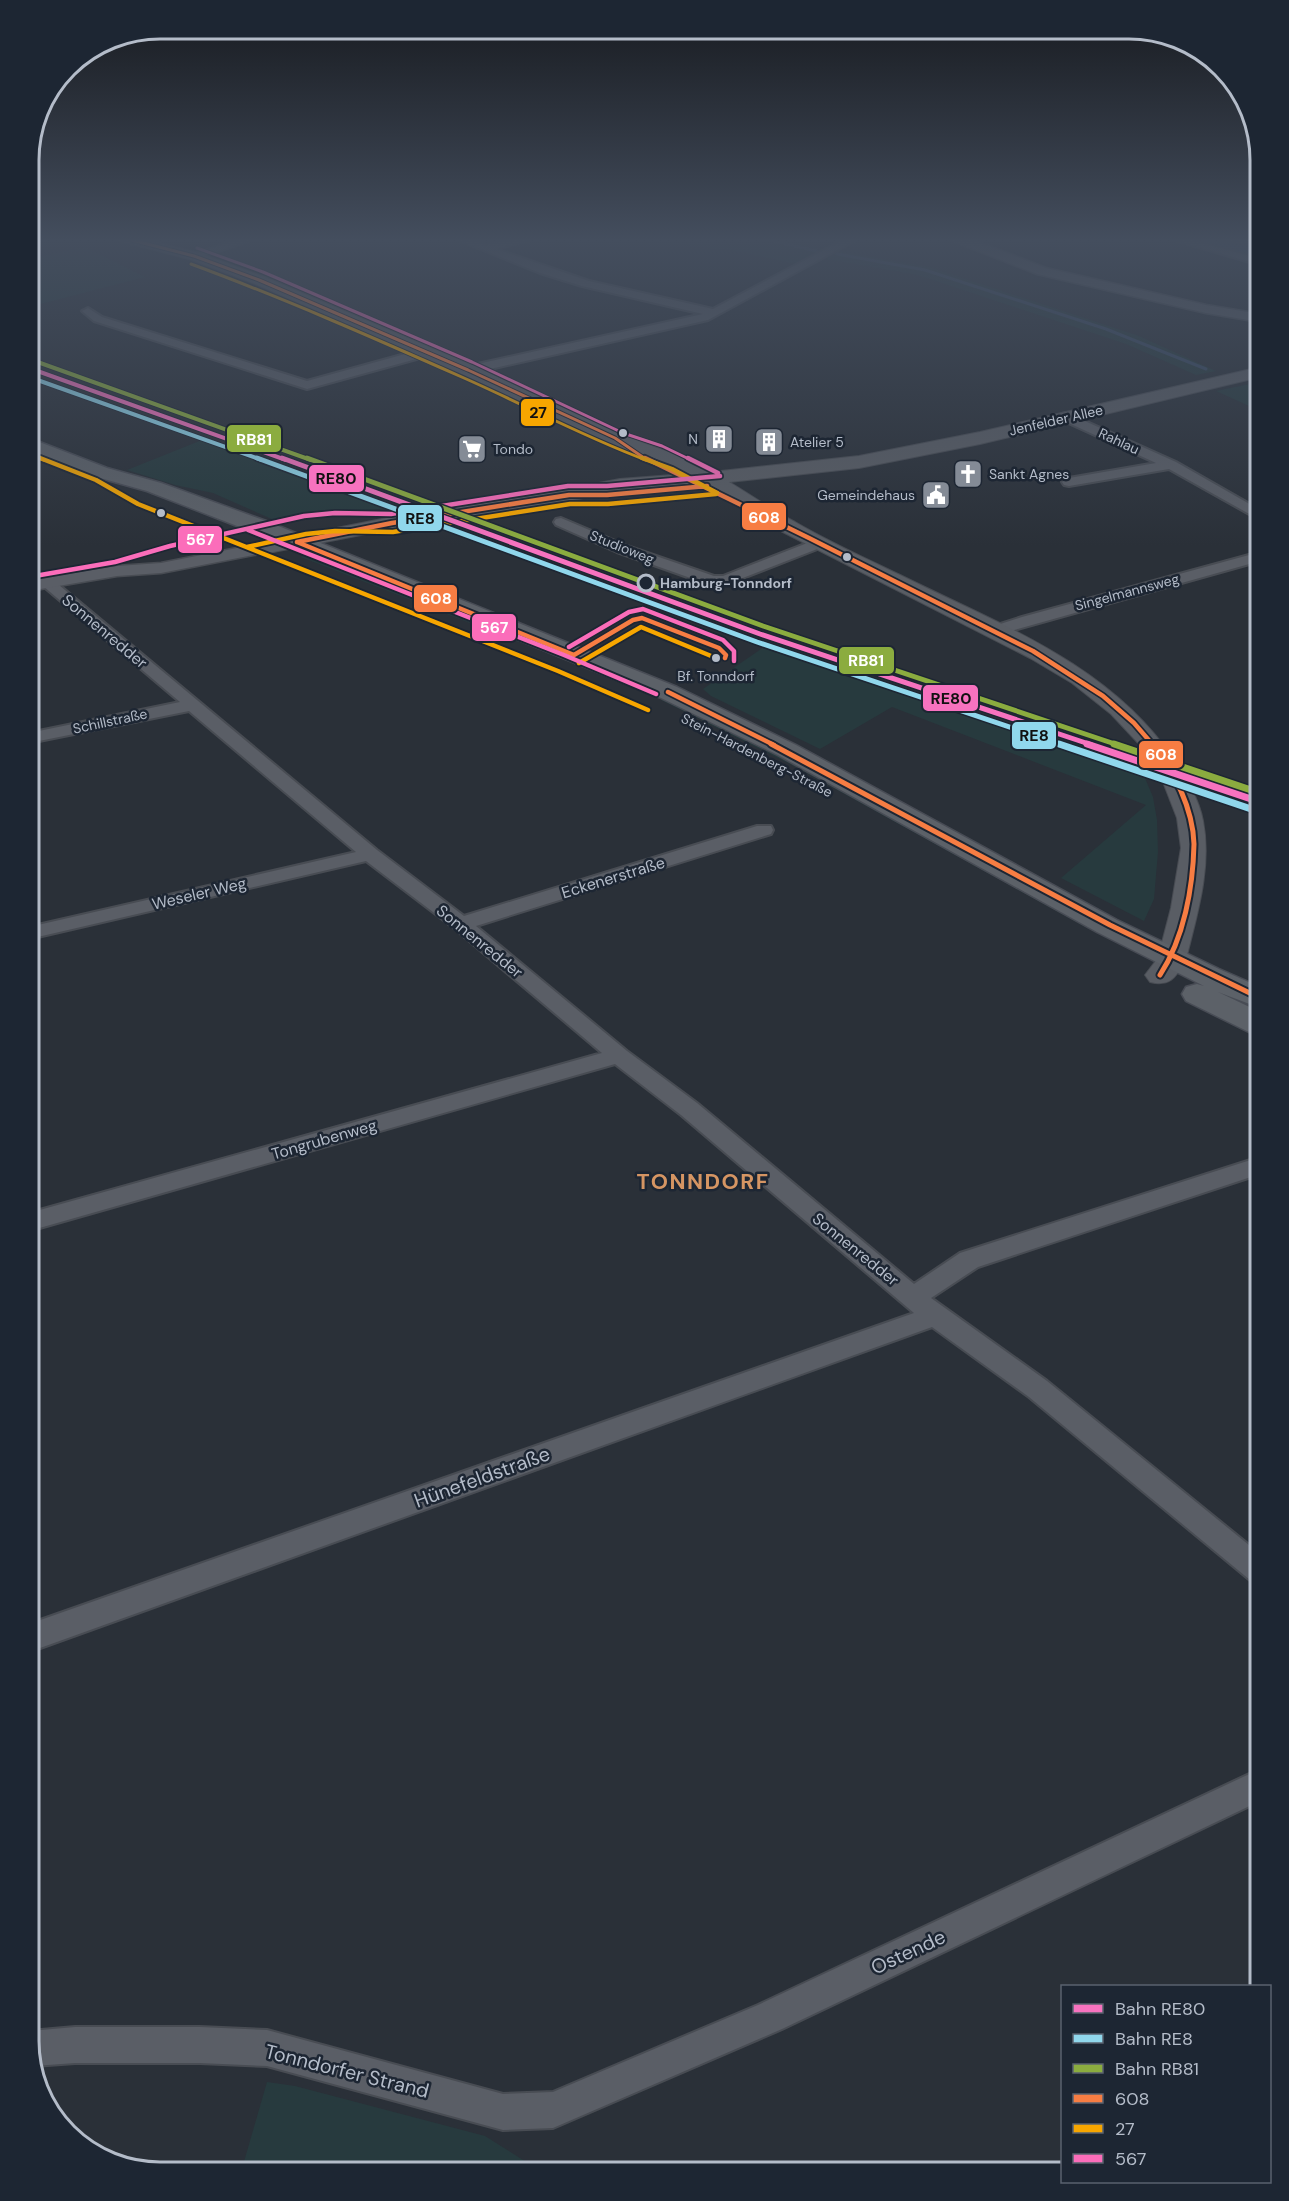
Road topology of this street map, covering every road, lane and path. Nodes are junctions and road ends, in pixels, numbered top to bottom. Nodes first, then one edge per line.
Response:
1 (166, 341) edge
2 (401, 341) edge
3 (603, 341) edge
4 (427, 352) junction
5 (468, 370) junction
6 (1250, 372) edge
7 (1067, 417) junction
8 (39, 448) edge
9 (1171, 465) junction
10 (100, 472) junction
11 (703, 482) junction
12 (1069, 482) dead end
13 (1250, 510) edge
14 (561, 522) dead end
15 (392, 523) junction
16 (262, 539) junction
17 (297, 542) junction
18 (820, 543) junction
19 (1250, 559) edge
20 (39, 585) edge
21 (39, 586) edge
22 (994, 631) junction
23 (192, 705) junction
24 (39, 736) edge
25 (764, 830) dead end
26 (370, 854) junction
27 (461, 924) junction
28 (39, 931) edge
29 (1166, 967) junction
30 (1250, 995) edge
31 (1250, 1018) edge
32 (619, 1056) junction
33 (1250, 1168) edge
34 (39, 1219) edge
35 (914, 1296) junction
36 (935, 1316) junction
37 (1250, 1563) edge
38 (39, 1634) edge
39 (1250, 1790) edge
40 (39, 2048) edge
41 (553, 2110) joint

1 - 4 street
2 - 4 main road
3 - 5 street
4 - 5 main road
5 - 11 main road
6 - 7 main road, Jenfelder Allee
7 - 9 street, Rahlau
7 - 11 main road, Jenfelder Allee
8 - 10 main road, Stein-Hardenberg-Straße
9 - 12 street, Rahlau
9 - 13 street, Rahlau
10 - 16 main road, Stein-Hardenberg-Straße
10 - 16 main road, Stein-Hardenberg-Straße
11 - 15 main road, Jenfelder Allee
11 - 18 main road
14 - 18 street, Studioweg
15 - 16 main road
15 - 17 main road
16 - 17 main road, Stein-Hardenberg-Straße
16 - 20 street
16 - 29 main road, Stein-Hardenberg-Straße
17 - 29 main road, Stein-Hardenberg-Straße
18 - 22 main road
19 - 22 street, Singelmannsweg
21 - 23 street, Sonnenredder
22 - 29 main road
23 - 24 street, Schillstraße
23 - 26 street, Sonnenredder
25 - 27 street, Eckenerstraße
26 - 27 street, Sonnenredder
26 - 28 street, Weseler Weg
27 - 32 street, Sonnenredder
29 - 30 main road, Stein-Hardenberg-Straße
29 - 31 main road, Stein-Hardenberg-Straße
32 - 34 street, Tongrubenweg
32 - 35 street, Sonnenredder
33 - 35 street, Sonnenredder
35 - 36 street, Sonnenredder
36 - 37 street, Sonnenredder
36 - 38 street, Hünefeldstraße
39 - 41 street, Ostende
40 - 41 street, Tonndorfer Strand

